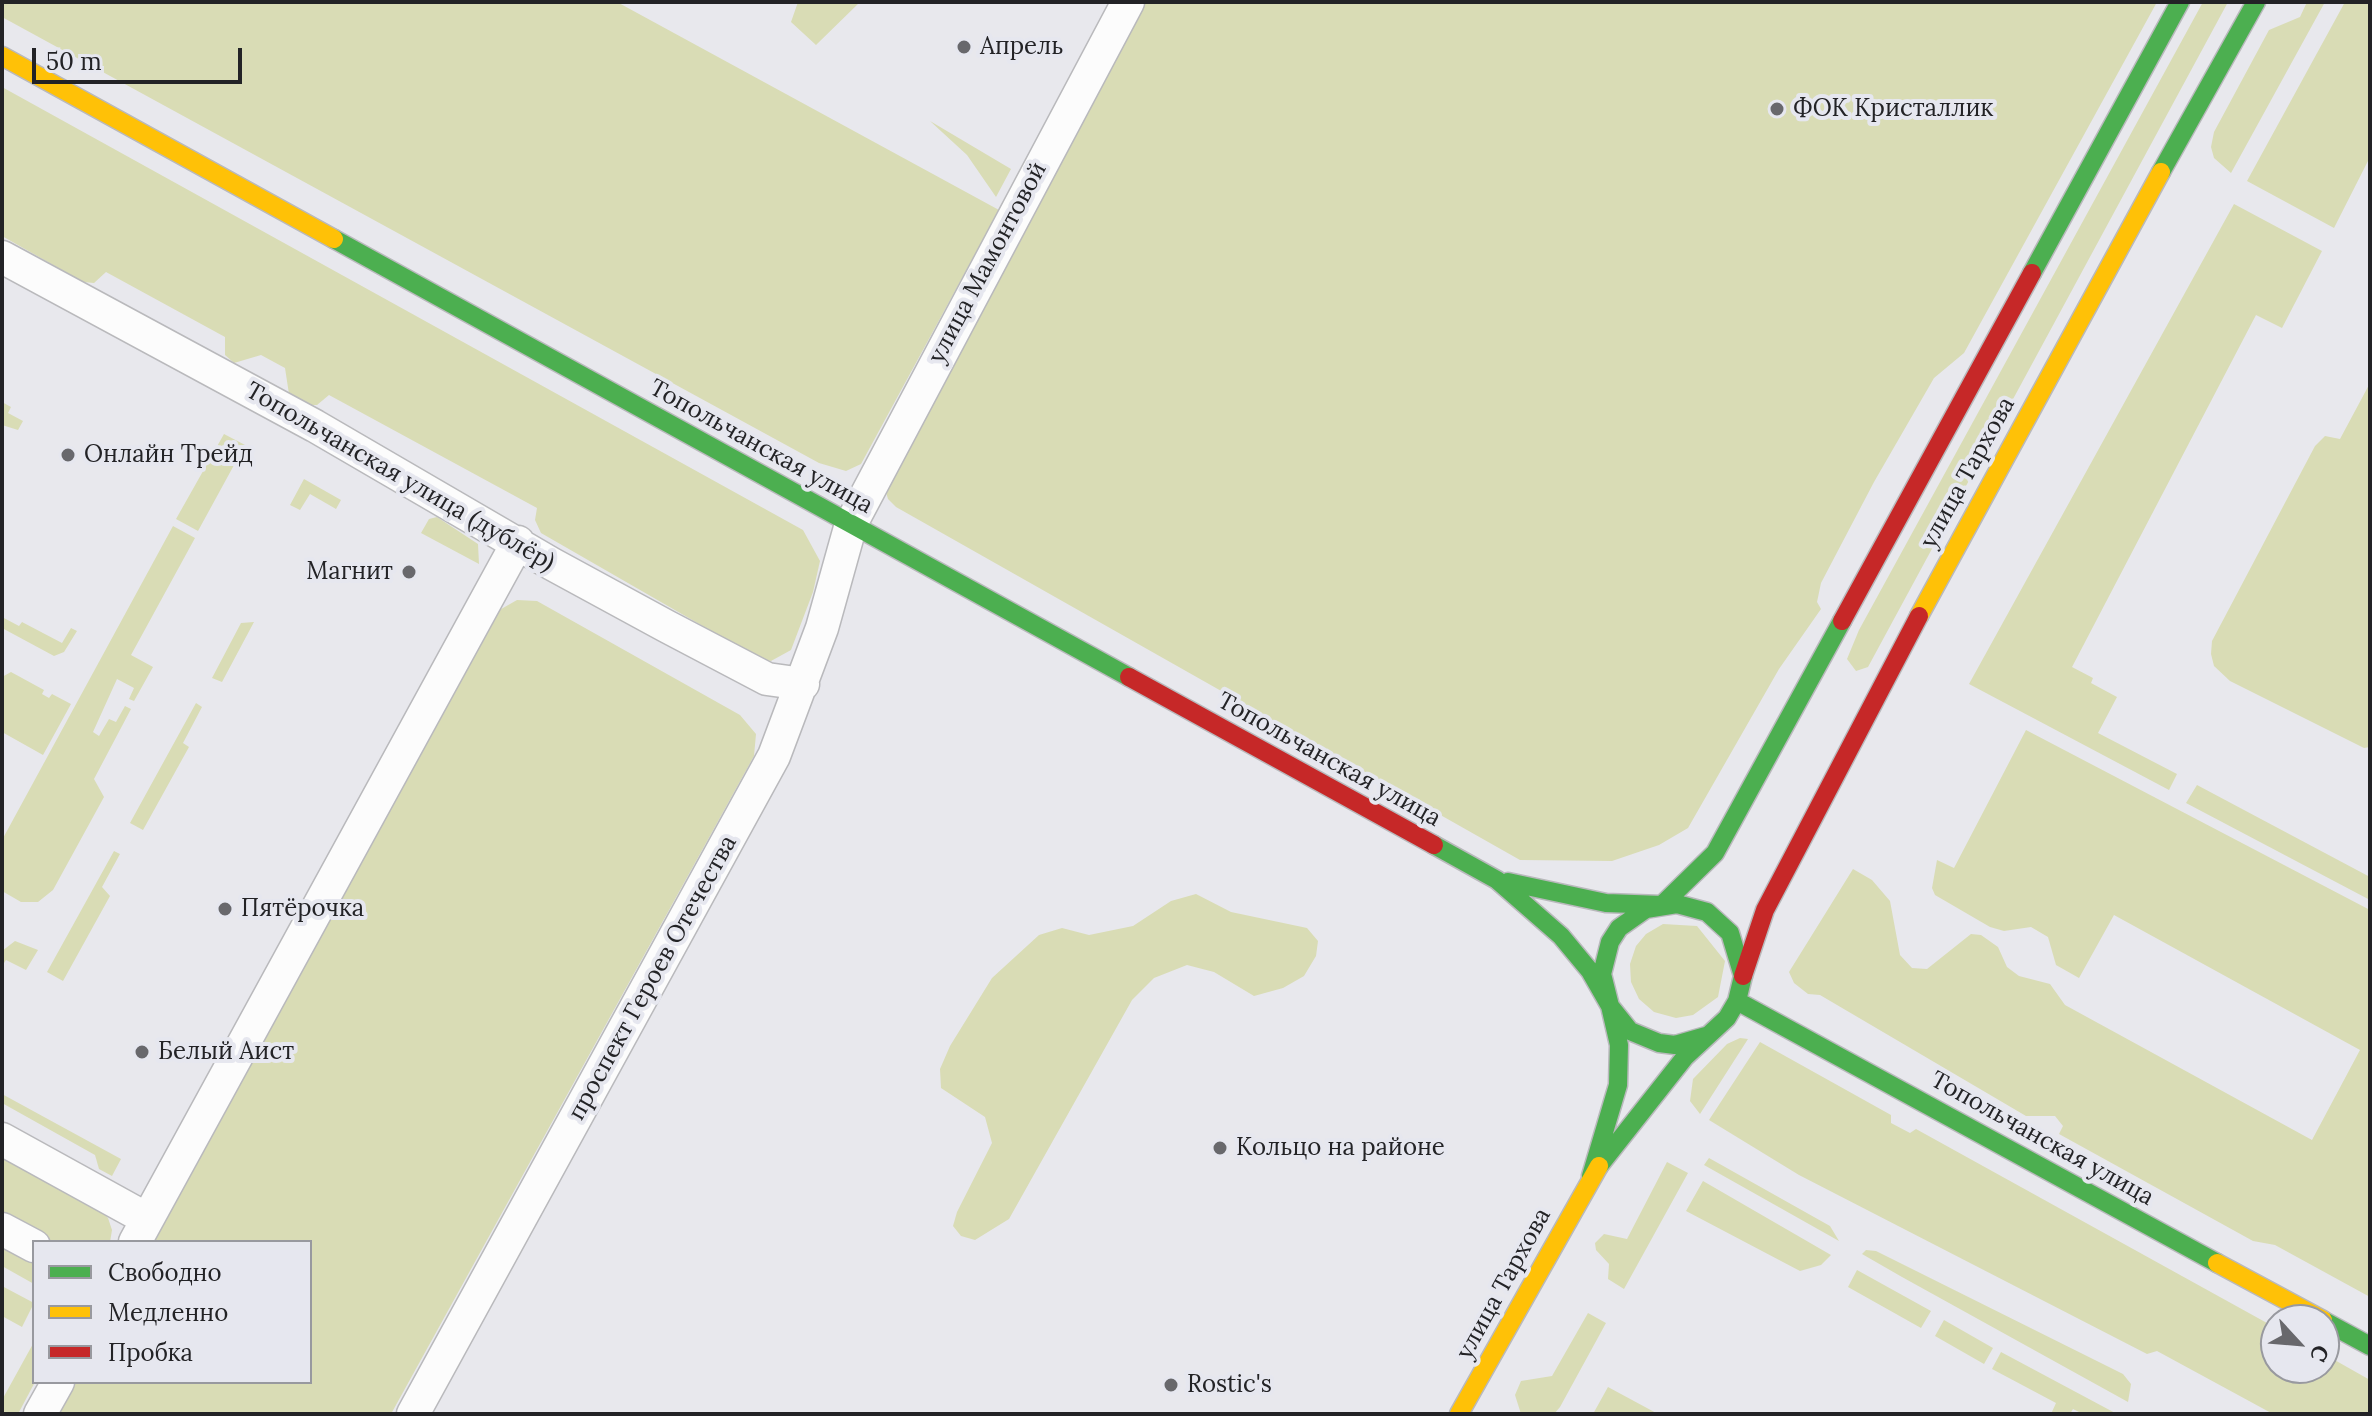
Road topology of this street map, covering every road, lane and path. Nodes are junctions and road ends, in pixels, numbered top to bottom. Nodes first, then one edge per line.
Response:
1 (1128, 2) edge
2 (2180, 2) edge
3 (2256, 2) edge
4 (2, 56) edge
5 (2, 257) edge
6 (851, 524) junction
7 (518, 542) junction
8 (803, 684) junction
9 (1497, 880) junction
10 (1662, 905) junction
11 (1743, 976) junction
12 (1737, 1001) junction
13 (1610, 1006) junction
14 (1706, 1036) junction
15 (2, 1139) edge
16 (1591, 1176) junction
17 (2, 1229) edge
18 (141, 1231) edge
19 (32, 1245) edge
20 (2295, 1304) edge
21 (2340, 1329) edge
22 (2370, 1346) edge
23 (57, 1384) edge
24 (40, 1414) edge
25 (413, 1414) edge
26 (1459, 1414) edge

1 - 6 street, улица Мамонтовой
2 - 10 main road, улица Тархова
3 - 11 main road, улица Тархова
4 - 6 main road, Топольчанская улица
5 - 7 street, Топольчанская улица (дублёр)
6 - 8 street, проспект Героев Отечества
6 - 9 main road, Топольчанская улица
7 - 8 street, Топольчанская улица (дублёр)
7 - 18 street
8 - 25 street, проспект Героев Отечества
9 - 10 main road, Топольчанская улица
9 - 13 main road, Топольчанская улица
10 - 11 main road
10 - 13 main road
11 - 12 main road
12 - 14 main road
12 - 20 main road, Топольчанская улица
13 - 14 main road
13 - 16 main road, улица Тархова
14 - 16 main road, улица Тархова
15 - 18 street
16 - 26 main road, улица Тархова
17 - 19 street
21 - 22 main road, Топольчанская улица
23 - 24 street

